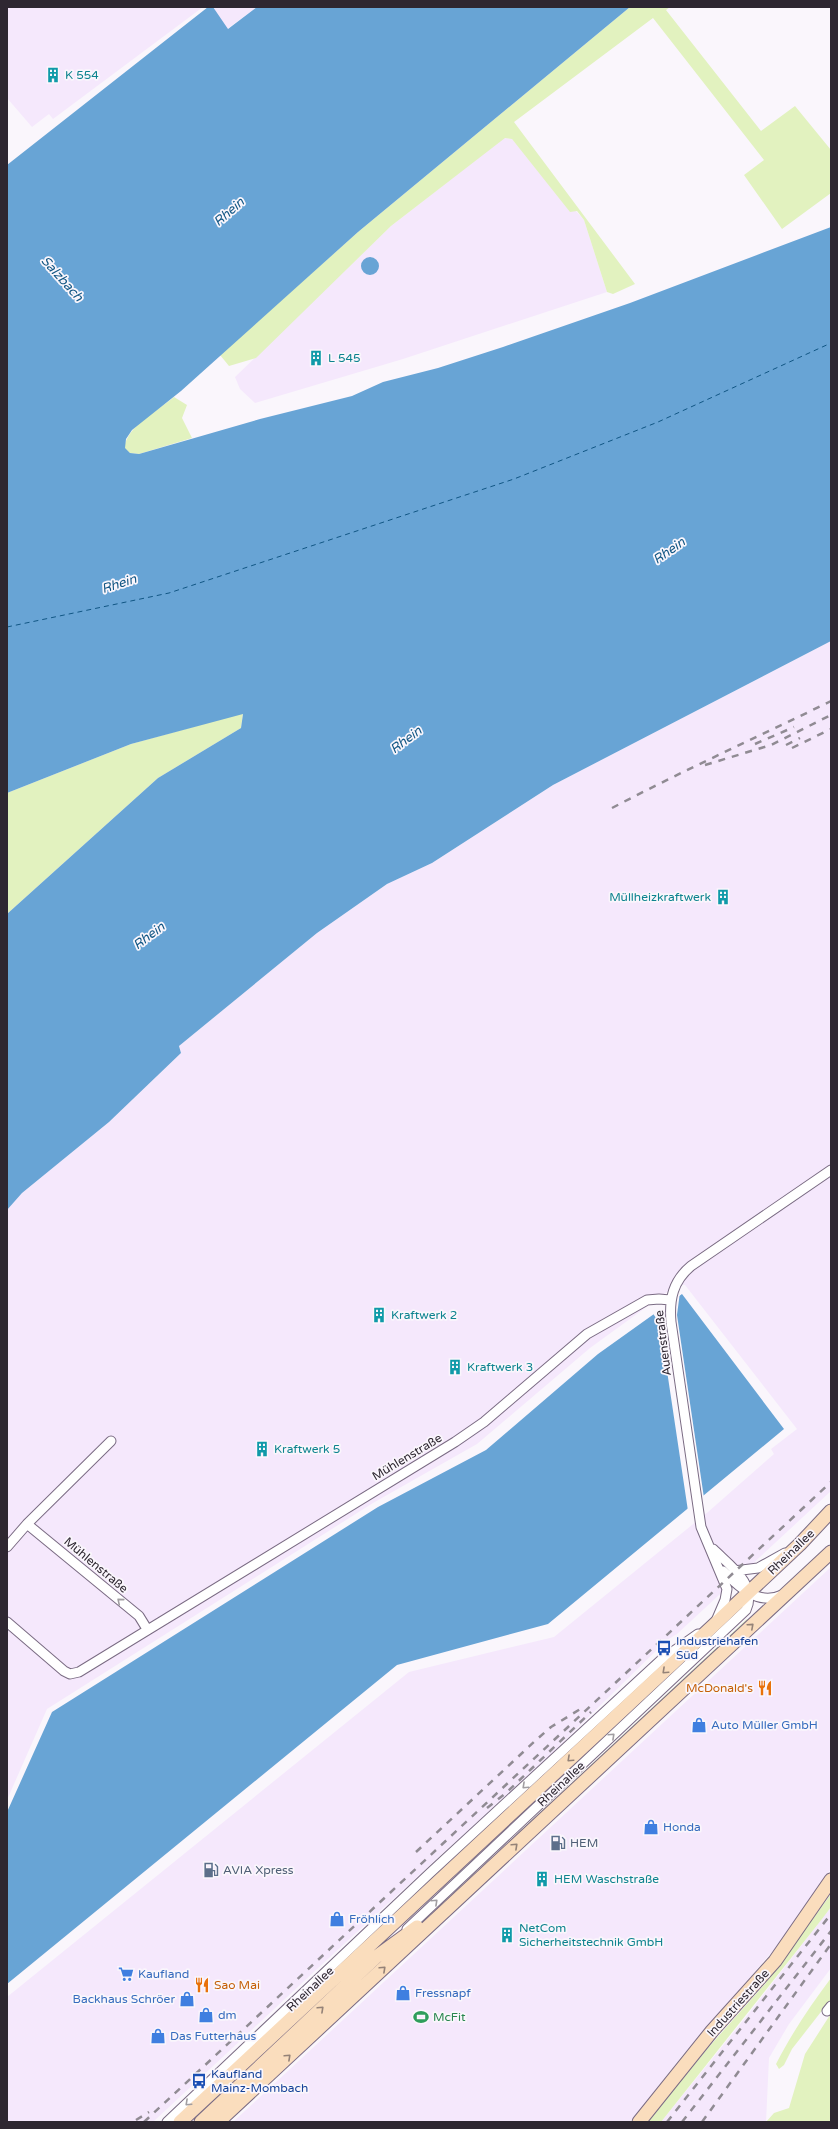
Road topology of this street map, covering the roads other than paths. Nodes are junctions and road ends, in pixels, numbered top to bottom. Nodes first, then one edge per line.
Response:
1 (831, 1170) edge
2 (670, 1300) junction
3 (111, 1441) dead end
4 (831, 1511) edge
5 (27, 1524) junction
6 (707, 1544) junction
7 (800, 1544) junction
8 (7, 1547) edge
9 (831, 1552) edge
10 (718, 1566) junction
11 (734, 1571) junction
12 (789, 1591) junction
13 (749, 1592) junction
14 (7, 1622) edge
15 (714, 1625) junction
16 (147, 1628) junction
17 (486, 1822) junction
18 (486, 1873) junction
19 (831, 1880) edge
20 (424, 1894) junction
21 (376, 1957) junction
22 (167, 2122) edge
23 (180, 2122) edge
24 (201, 2122) edge
25 (218, 2122) edge
26 (639, 2122) edge

1 - 2 street, Auenstraße
2 - 6 street, Auenstraße
2 - 16 street, Mühlenstraße
3 - 5 street
4 - 7 main road, Rheinallee
5 - 8 street
16 -> 5 street, Mühlenstraße
6 - 10 street, Auenstraße
6 - 11 street, Auenstraße
7 - 11 street
7 - 13 main road, Rheinallee
9 - 12 main road, Rheinallee
10 - 13 street, Auenstraße
10 - 15 street, Auenstraße
11 - 13 street, Auenstraße
12 - 13 street, Auenstraße
18 -> 12 main road, Rheinallee
13 - 15 main road, Rheinallee
21 -> 13 street, Rheinallee
14 - 16 street, Mühlenstraße
15 -> 17 street, Rheinallee
15 -> 20 main road, Rheinallee
17 - 20 street, Rheinallee
17 -> 22 street, Rheinallee
18 - 21 main road, Rheinallee
25 -> 18 main road, Rheinallee
19 - 26 main road, Industriestraße
20 - 23 main road, Rheinallee
24 -> 21 main road, Rheinallee

